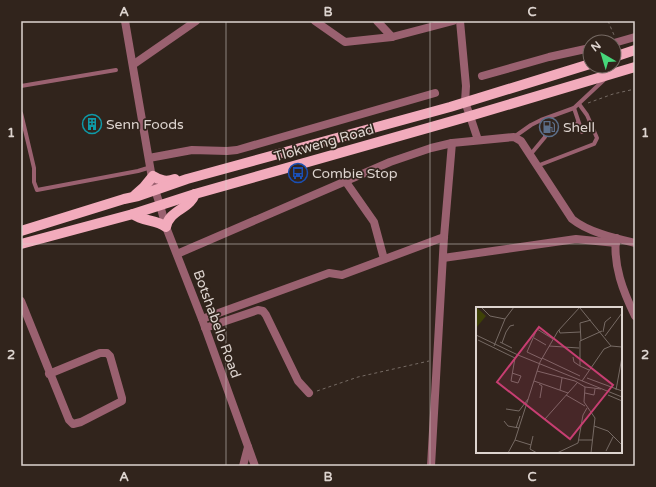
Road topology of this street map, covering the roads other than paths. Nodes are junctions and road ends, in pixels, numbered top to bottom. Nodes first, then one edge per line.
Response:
1 (125, 21) edge
2 (196, 21) edge
3 (315, 21) edge
4 (377, 21) edge
5 (453, 21) edge
6 (460, 21) edge
7 (392, 37) junction
8 (635, 37) edge
9 (622, 40) edge
10 (582, 50) edge
11 (635, 50) edge
12 (622, 54) edge
13 (134, 64) junction
14 (582, 66) edge
15 (635, 67) edge
16 (116, 70) dead end
17 (622, 71) edge
18 (611, 74) joint
19 (482, 76) dead end
20 (21, 86) edge
21 (435, 92) dead end
22 (465, 102) junction
23 (579, 104) junction
24 (574, 108) junction
25 (21, 113) edge
26 (470, 116) junction
27 (578, 123) junction
28 (565, 128) dead end
29 (553, 132) dead end
30 (582, 132) dead end
31 (514, 137) junction
32 (478, 140) junction
33 (452, 143) junction
34 (530, 155) junction
35 (537, 166) junction
36 (151, 167) junction
37 (187, 179) junction
38 (346, 182) junction
39 (155, 190) junction
40 (195, 194) junction
41 (124, 199) junction
42 (160, 205) junction
43 (133, 214) junction
44 (166, 227) junction
45 (21, 231) edge
46 (444, 237) junction
47 (616, 241) junction
48 (635, 243) edge
49 (21, 244) edge
50 (177, 254) junction
51 (443, 258) junction
52 (384, 259) junction
53 (21, 302) edge
54 (635, 316) edge
55 (202, 319) junction
56 (205, 328) junction
57 (49, 374) junction
58 (309, 393) road end
59 (248, 447) junction
60 (243, 466) edge
61 (255, 466) edge
62 (432, 466) edge

1 - 13 street, Botshabelo Road
2 - 13 street
3 - 7 street
4 - 7 street
5 - 7 street
6 - 22 street
8 - 9 street
10 - 19 street
11 - 12 main road
13 - 36 street, Botshabelo Road
14 - 22 main road, Tlokweng Road
15 - 17 main road, Tlokweng Road
16 - 20 lane
18 - 23 lane
18 - 26 main road, Tlokweng Road
21 - 36 street
22 - 26 street
22 - 37 main road, Tlokweng Road
23 - 24 lane
23 - 35 lane
24 - 27 lane
24 - 31 lane
25 - 36 lane
26 - 32 street
26 - 40 main road, Tlokweng Road
27 - 28 lane
27 - 30 lane
29 - 34 lane
31 - 32 street
31 - 34 street
32 - 33 street
33 - 38 street
33 - 46 street
34 - 35 street
35 - 47 street
36 - 37 main road
36 - 39 street, Botshabelo Road
36 - 41 main road
37 - 39 main road, Tlokweng Road
38 - 50 street
38 - 52 street
39 - 41 main road, Tlokweng Road
39 - 42 street, Botshabelo Road
40 - 42 main road, Tlokweng Road
40 - 44 main road
41 - 45 main road, Tlokweng Road
42 - 43 main road, Tlokweng Road
42 - 44 street, Botshabelo Road
43 - 44 main road
43 - 49 main road, Tlokweng Road
44 - 50 street, Botshabelo Road
46 - 51 street
46 - 52 street
47 - 48 street
47 - 51 street
47 - 54 street
50 - 55 street, Botshabelo Road
51 - 62 street
52 - 55 street
53 - 57 street
55 - 56 street, Botshabelo Road
56 - 58 street
56 - 59 street, Botshabelo Road
57 - 57 street
59 - 60 street
59 - 61 street, Botshabelo Road

